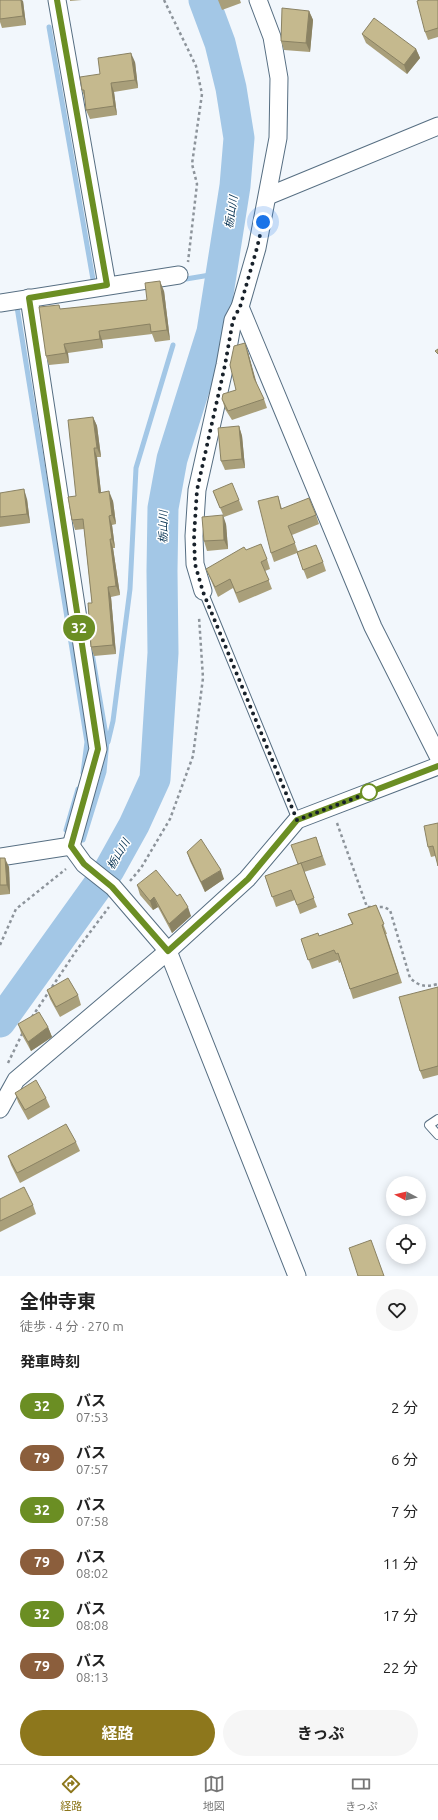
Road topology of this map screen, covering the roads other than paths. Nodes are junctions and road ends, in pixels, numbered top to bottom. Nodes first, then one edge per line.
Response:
1 (57, 0) edge
2 (258, 0) edge
3 (438, 126) edge
4 (268, 196) junction
5 (179, 274) road end
6 (107, 285) junction
7 (29, 298) junction
8 (0, 303) edge
9 (240, 307) junction
10 (203, 592) joint
11 (438, 756) edge
12 (438, 766) edge
13 (297, 820) junction
14 (78, 856) junction
15 (0, 858) edge
16 (168, 951) junction
17 (0, 1109) edge
18 (438, 1119) edge
19 (438, 1135) edge
20 (297, 1276) edge

1 - 6 street
2 - 4 street
3 - 4 street
4 - 9 street
5 - 6 street
6 - 7 street
7 - 8 street
7 - 14 street
9 - 10 street
9 - 11 street
10 - 13 lane
12 - 13 street
13 - 16 street
14 - 15 street
14 - 16 street
16 - 17 street
16 - 20 street
18 - 19 lane

